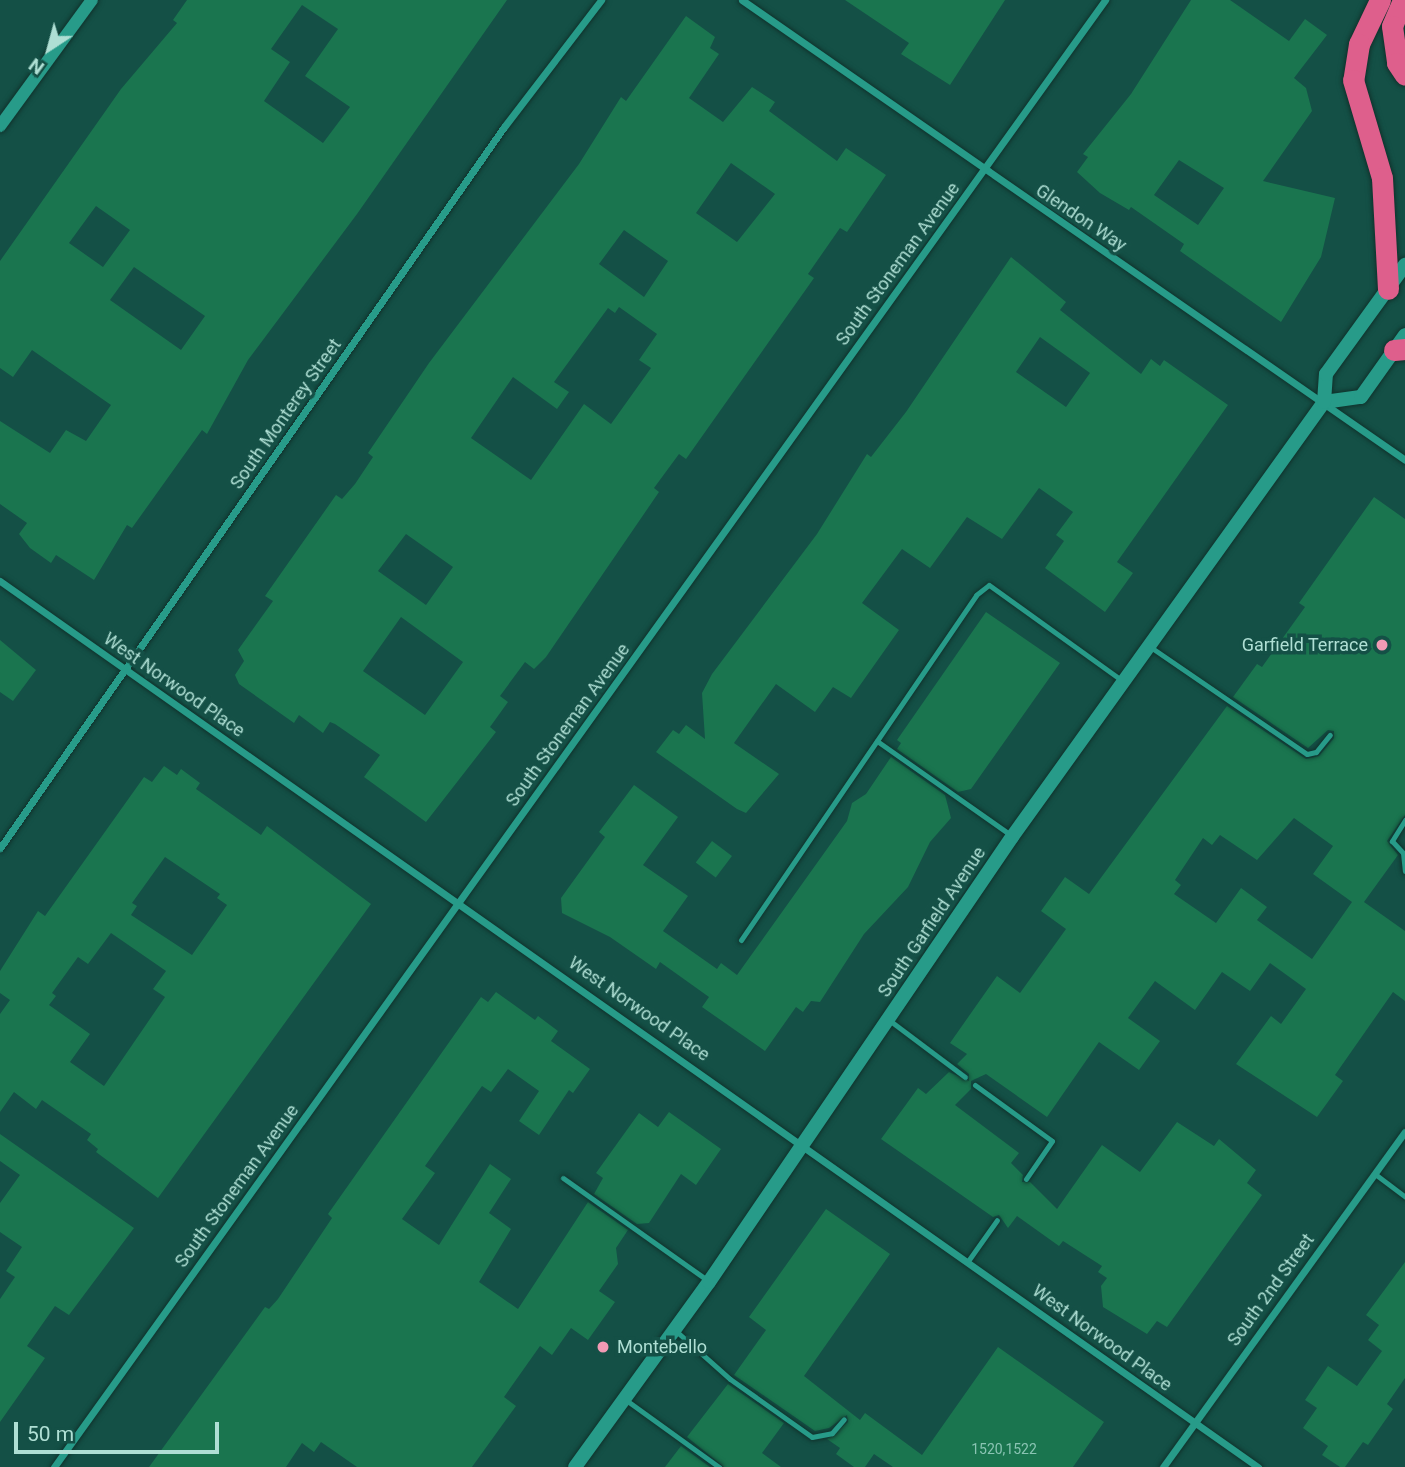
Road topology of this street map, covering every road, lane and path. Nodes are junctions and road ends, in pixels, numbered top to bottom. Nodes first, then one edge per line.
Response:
1 (92, 0) edge
2 (601, 0) edge
3 (742, 0) edge
4 (1105, 0) edge
5 (1380, 0) edge
6 (1403, 0) edge
7 (1405, 75) edge
8 (0, 126) edge
9 (986, 168) junction
10 (1405, 265) edge
11 (1388, 289) junction
12 (1401, 345) edge
13 (1324, 402) junction
14 (1405, 460) edge
15 (0, 581) edge
16 (1149, 646) junction
17 (127, 671) junction
18 (1124, 682) junction
19 (1330, 735) dead end
20 (877, 741) junction
21 (1405, 820) edge
22 (1012, 837) junction
23 (0, 848) edge
24 (1405, 871) edge
25 (461, 904) junction
26 (741, 940) dead end
27 (889, 1020) junction
28 (965, 1077) dead end
29 (975, 1085) dead end
30 (1405, 1132) edge
31 (802, 1145) junction
32 (1375, 1174) junction
33 (563, 1178) dead end
34 (1026, 1179) dead end
35 (1405, 1197) edge
36 (997, 1220) dead end
37 (968, 1261) junction
38 (709, 1282) junction
39 (673, 1329) junction
40 (626, 1400) junction
41 (844, 1419) dead end
42 (1195, 1423) junction
43 (582, 1464) edge
44 (54, 1467) edge
45 (719, 1467) edge
46 (1163, 1467) edge
47 (1258, 1467) edge

1 - 8 street
2 - 17 street, South Monterey Street
3 - 9 street, Glendon Way
4 - 9 street, South Stoneman Avenue
5 - 11 highway
6 - 7 highway
9 - 13 street, Glendon Way
9 - 25 street, South Stoneman Avenue
10 - 11 main road, South Garfield Avenue
11 - 13 main road, South Garfield Avenue
12 - 13 main road
13 - 14 street, Glendon Way
13 - 16 main road, South Garfield Avenue
15 - 17 street, West Norwood Place
16 - 18 main road, South Garfield Avenue
16 - 19 lane
17 - 23 street, South Monterey Street
17 - 25 street, West Norwood Place
18 - 20 lane
18 - 22 main road, South Garfield Avenue
20 - 22 lane
20 - 26 lane
21 - 24 lane
22 - 27 main road, South Garfield Avenue
25 - 31 street, West Norwood Place
25 - 44 street, South Stoneman Avenue
27 - 28 lane
27 - 31 main road, South Garfield Avenue
29 - 34 lane
30 - 32 street, South 2nd Street
31 - 37 street, West Norwood Place
31 - 38 main road, South Garfield Avenue
32 - 35 lane
32 - 42 street, South 2nd Street
33 - 38 lane
36 - 37 lane
37 - 42 street, West Norwood Place
38 - 39 main road, South Garfield Avenue
39 - 40 main road, South Garfield Avenue
39 - 41 lane
40 - 43 main road, South Garfield Avenue
40 - 45 lane
42 - 46 street, South 2nd Street
42 - 47 street, West Norwood Place

